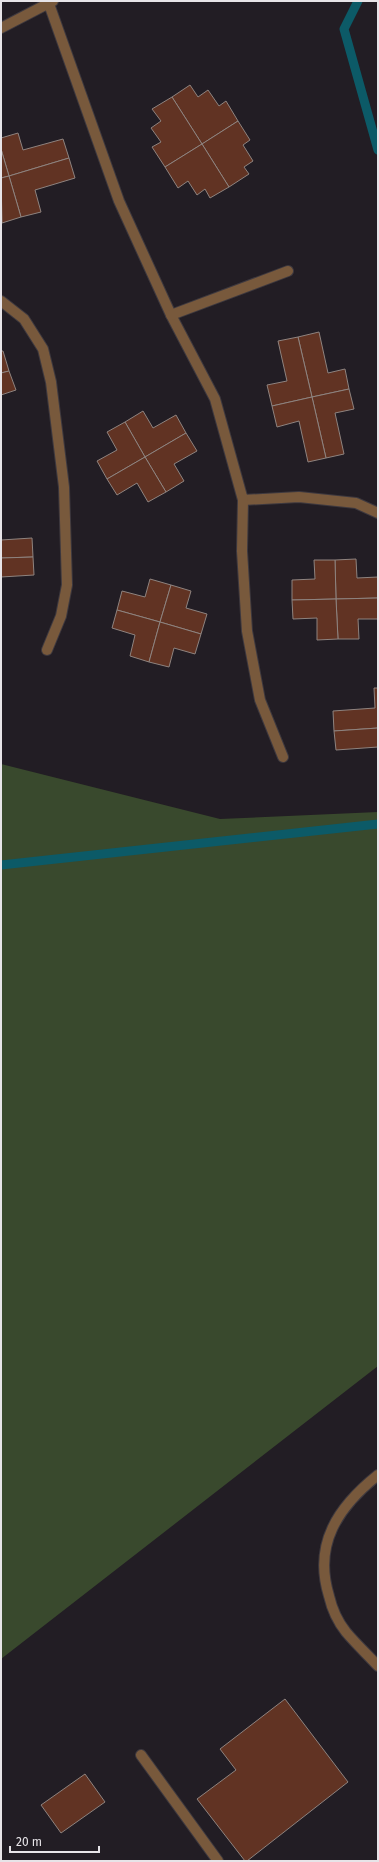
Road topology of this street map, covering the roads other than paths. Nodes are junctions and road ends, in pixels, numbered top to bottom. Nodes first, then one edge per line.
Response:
1 (51, 2) edge
2 (1, 28) edge
3 (288, 271) dead end
4 (1, 301) edge
5 (171, 315) junction
6 (243, 500) junction
7 (378, 512) edge
8 (48, 650) dead end
9 (283, 757) dead end
10 (378, 1475) edge
11 (378, 1666) edge
12 (141, 1756) dead end
13 (218, 1861) edge

1 - 2 street
1 - 5 street
3 - 5 street
4 - 8 street
5 - 6 street
6 - 7 street
6 - 9 street
10 - 11 street
12 - 13 street

